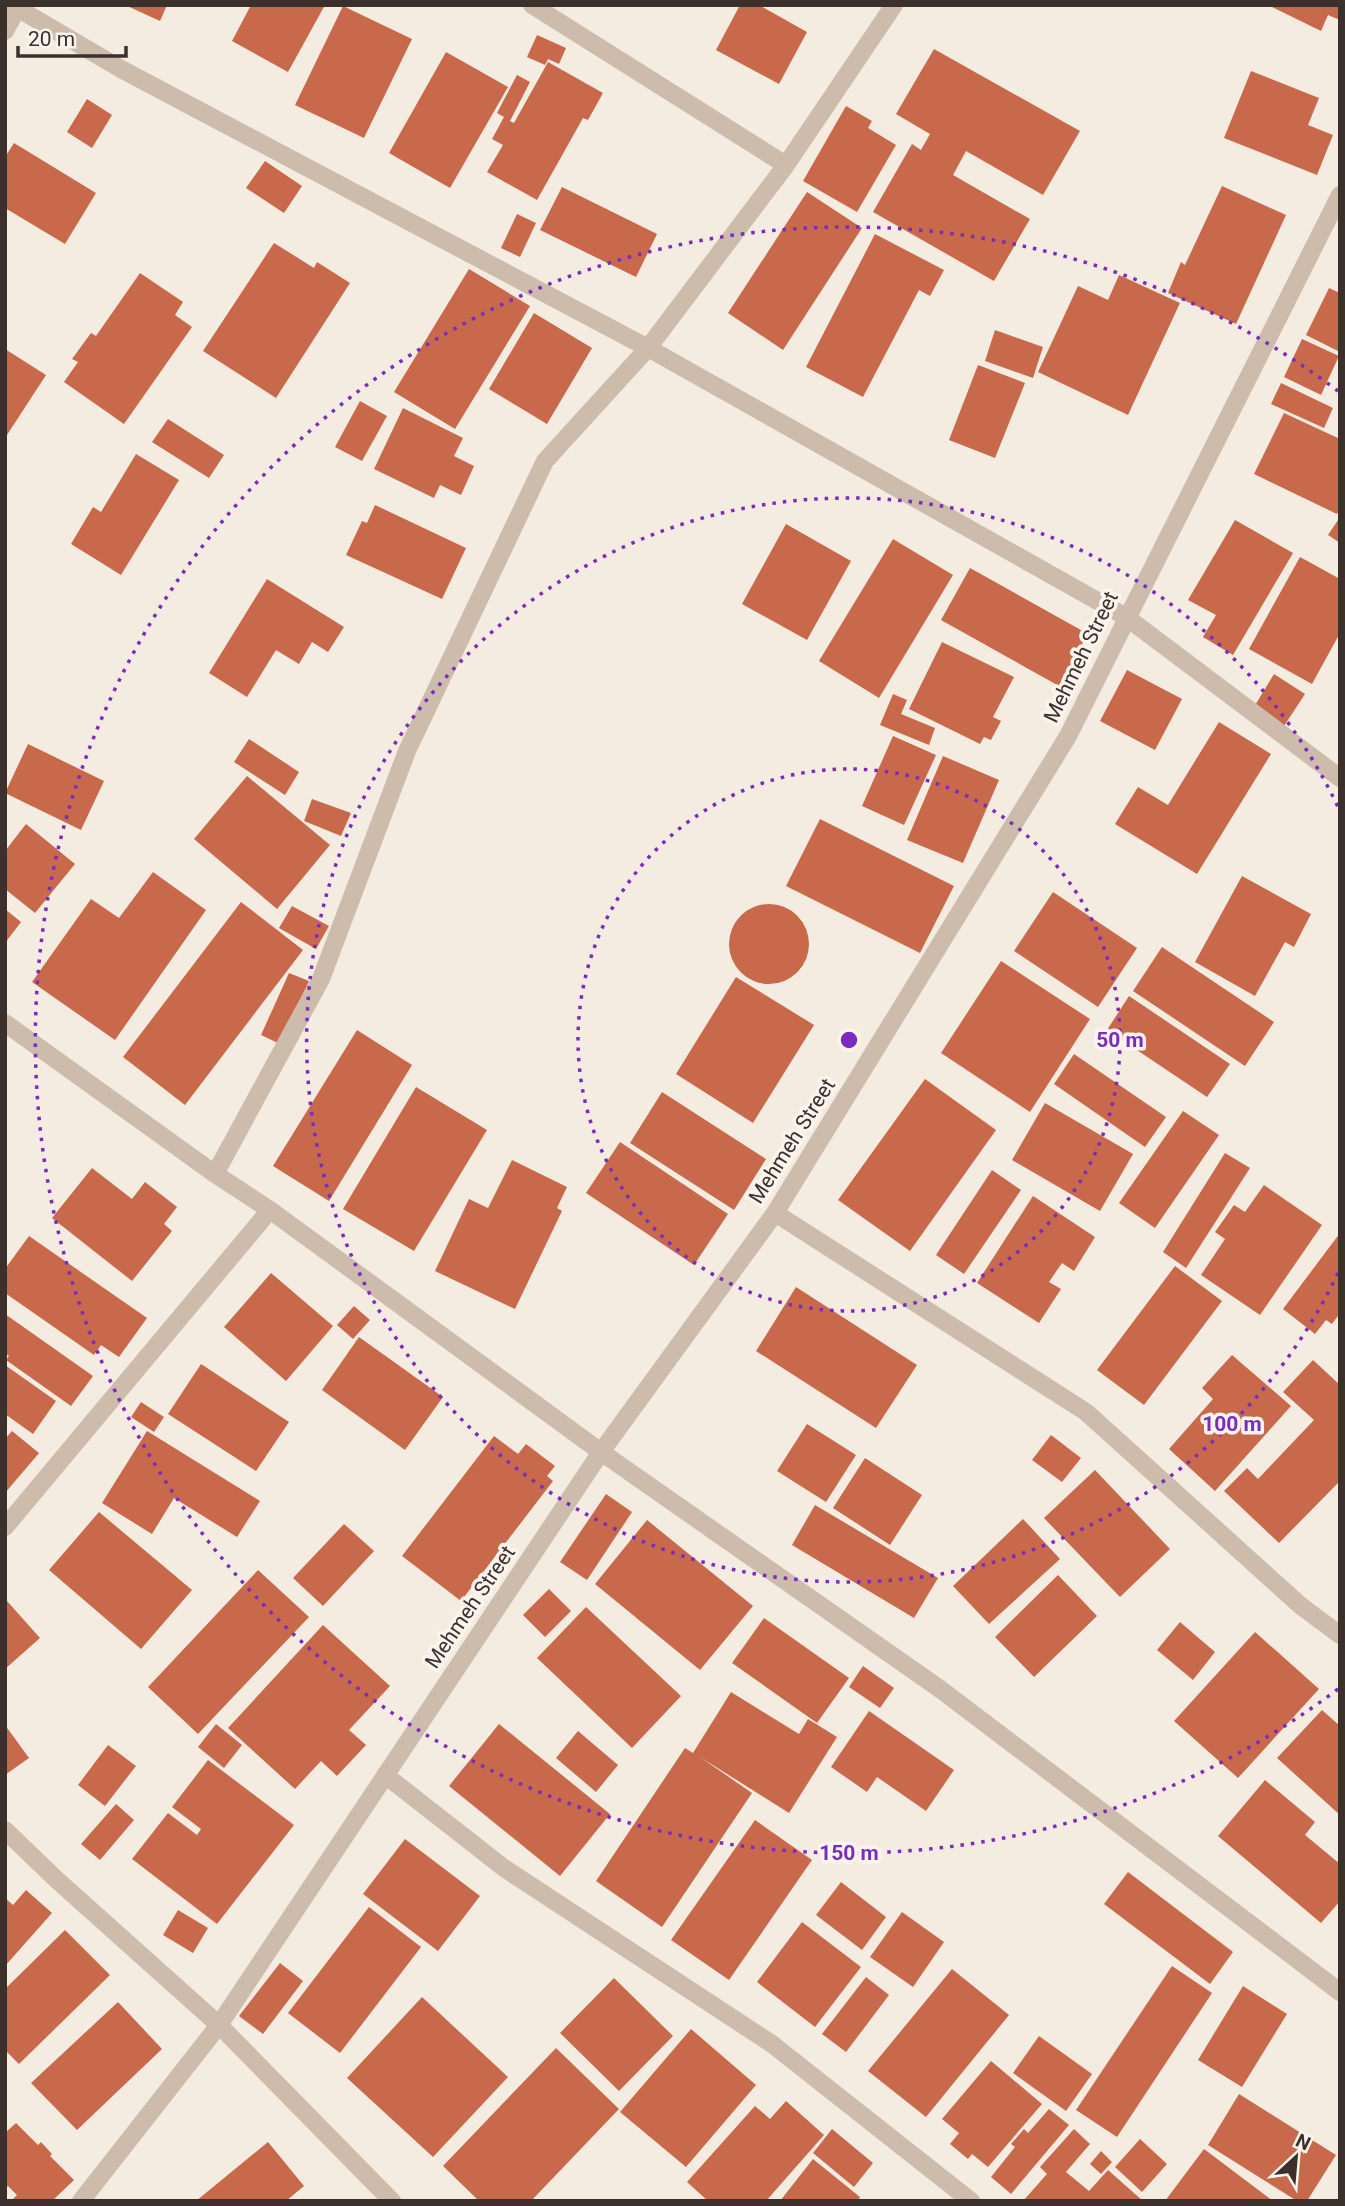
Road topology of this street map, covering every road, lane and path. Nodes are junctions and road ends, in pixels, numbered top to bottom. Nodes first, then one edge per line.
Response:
1 (532, 5) edge
2 (894, 5) edge
3 (16, 6) edge
4 (5, 31) edge
5 (786, 165) junction
6 (1340, 195) edge
7 (648, 348) junction
8 (1126, 617) junction
9 (1340, 778) edge
10 (5, 1023) edge
11 (215, 1174) junction
12 (270, 1210) junction
13 (775, 1213) junction
14 (601, 1452) junction
15 (5, 1527) edge
16 (1340, 1635) edge
17 (385, 1774) junction
18 (5, 1830) edge
19 (1340, 1992) edge
20 (219, 2025) junction
21 (81, 2201) edge
22 (393, 2201) edge
23 (971, 2201) edge

1 - 5 street
2 - 5 street
3 - 4 street
3 - 7 street
5 - 7 street
6 - 8 street, Mehmeh Street
7 - 8 street
7 - 11 street
8 - 9 street
8 - 13 street, Mehmeh Street
10 - 11 street
11 - 12 street
12 - 14 street
12 - 15 street
13 - 14 street, Mehmeh Street
13 - 16 street
14 - 17 street, Mehmeh Street
14 - 19 street
17 - 20 street, Mehmeh Street
17 - 23 street
18 - 20 street
20 - 21 street, Mehmeh Street
20 - 22 street

